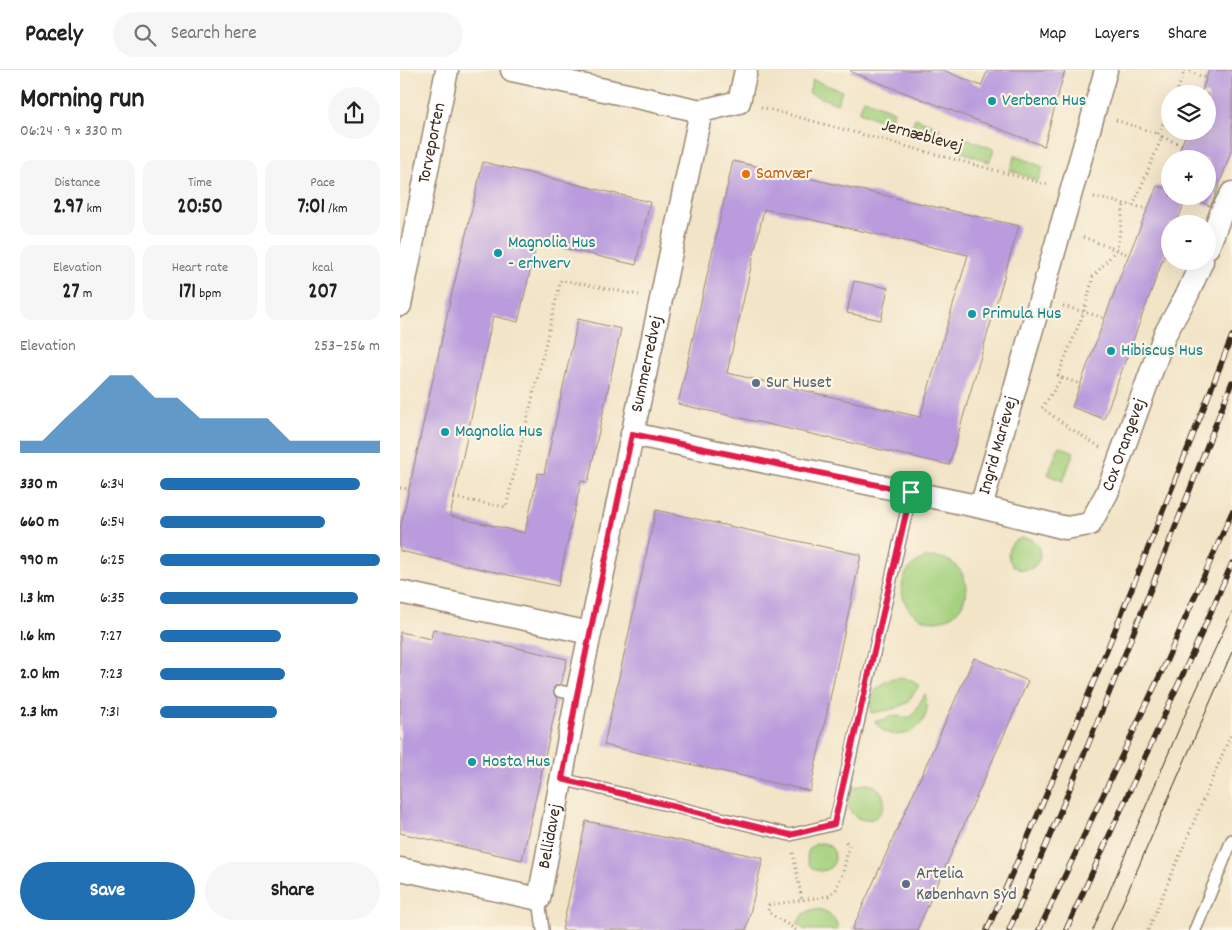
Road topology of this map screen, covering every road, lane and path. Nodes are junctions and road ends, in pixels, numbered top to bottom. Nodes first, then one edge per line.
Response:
1 (447, 70) edge
2 (512, 70) edge
3 (746, 70) edge
4 (1106, 70) edge
5 (1185, 70) edge
6 (1206, 78) dead end
7 (1179, 85) edge
8 (766, 108) dead end
9 (701, 111) junction
10 (1094, 112) junction
11 (1161, 127) edge
12 (1158, 134) junction
13 (1161, 136) edge
14 (1161, 139) edge
15 (1170, 140) edge
16 (1182, 145) dead end
17 (1072, 192) junction
18 (1232, 193) edge
19 (1124, 204) junction
20 (1133, 206) junction
21 (1148, 209) dead end
22 (1216, 226) edge
23 (1061, 228) junction
24 (1117, 250) junction
25 (1129, 254) dead end
26 (1198, 270) edge
27 (630, 293) dead end
28 (400, 305) edge
29 (1084, 312) junction
30 (1105, 318) dead end
31 (1062, 378) junction
32 (1081, 384) dead end
33 (632, 434) junction
34 (1119, 459) junction
35 (400, 488) edge
36 (409, 489) dead end
37 (911, 492) junction
38 (454, 498) dead end
39 (981, 507) junction
40 (400, 592) edge
41 (590, 633) junction
42 (1232, 732) edge
43 (562, 779) junction
44 (834, 824) junction
45 (790, 835) junction
46 (1232, 840) edge
47 (400, 869) edge
48 (539, 899) junction
49 (802, 900) junction
50 (543, 930) edge
51 (796, 930) edge
52 (1148, 930) edge
53 (1195, 930) edge

1 - 28 street, Torveporten
2 - 9 street
3 - 9 street
4 - 10 street, Ingrid Marievej
5 - 6 path
5 - 7 path
8 - 17 path, Jernæblevej
9 - 33 street, Summerredvej
10 - 12 path
10 - 17 street, Ingrid Marievej
11 - 12 path
12 - 13 path
14 - 20 path
15 - 16 path
17 - 19 path, Jernæblevej
17 - 23 street, Ingrid Marievej
18 - 22 street
19 - 20 path, Jernæblevej
19 - 24 path
20 - 21 path, Jernæblevej
23 - 24 path
23 - 39 street, Ingrid Marievej
24 - 25 path
24 - 29 path
26 - 34 street, Cox Orangevej
27 - 38 path
29 - 30 path
29 - 31 path
31 - 32 path
31 - 34 path
33 - 37 street, Ingrid Marievej
33 - 41 street, Summerredvej
34 - 39 street, Cox Orangevej
35 - 36 path
37 - 39 street, Ingrid Marievej
37 - 44 lane
40 - 41 street
41 - 43 street, Bellidavej
42 - 52 path
43 - 45 lane
43 - 48 street, Bellidavej
44 - 45 lane
44 - 49 path
45 - 49 path
46 - 53 lane
47 - 48 street
48 - 50 lane
49 - 51 path

